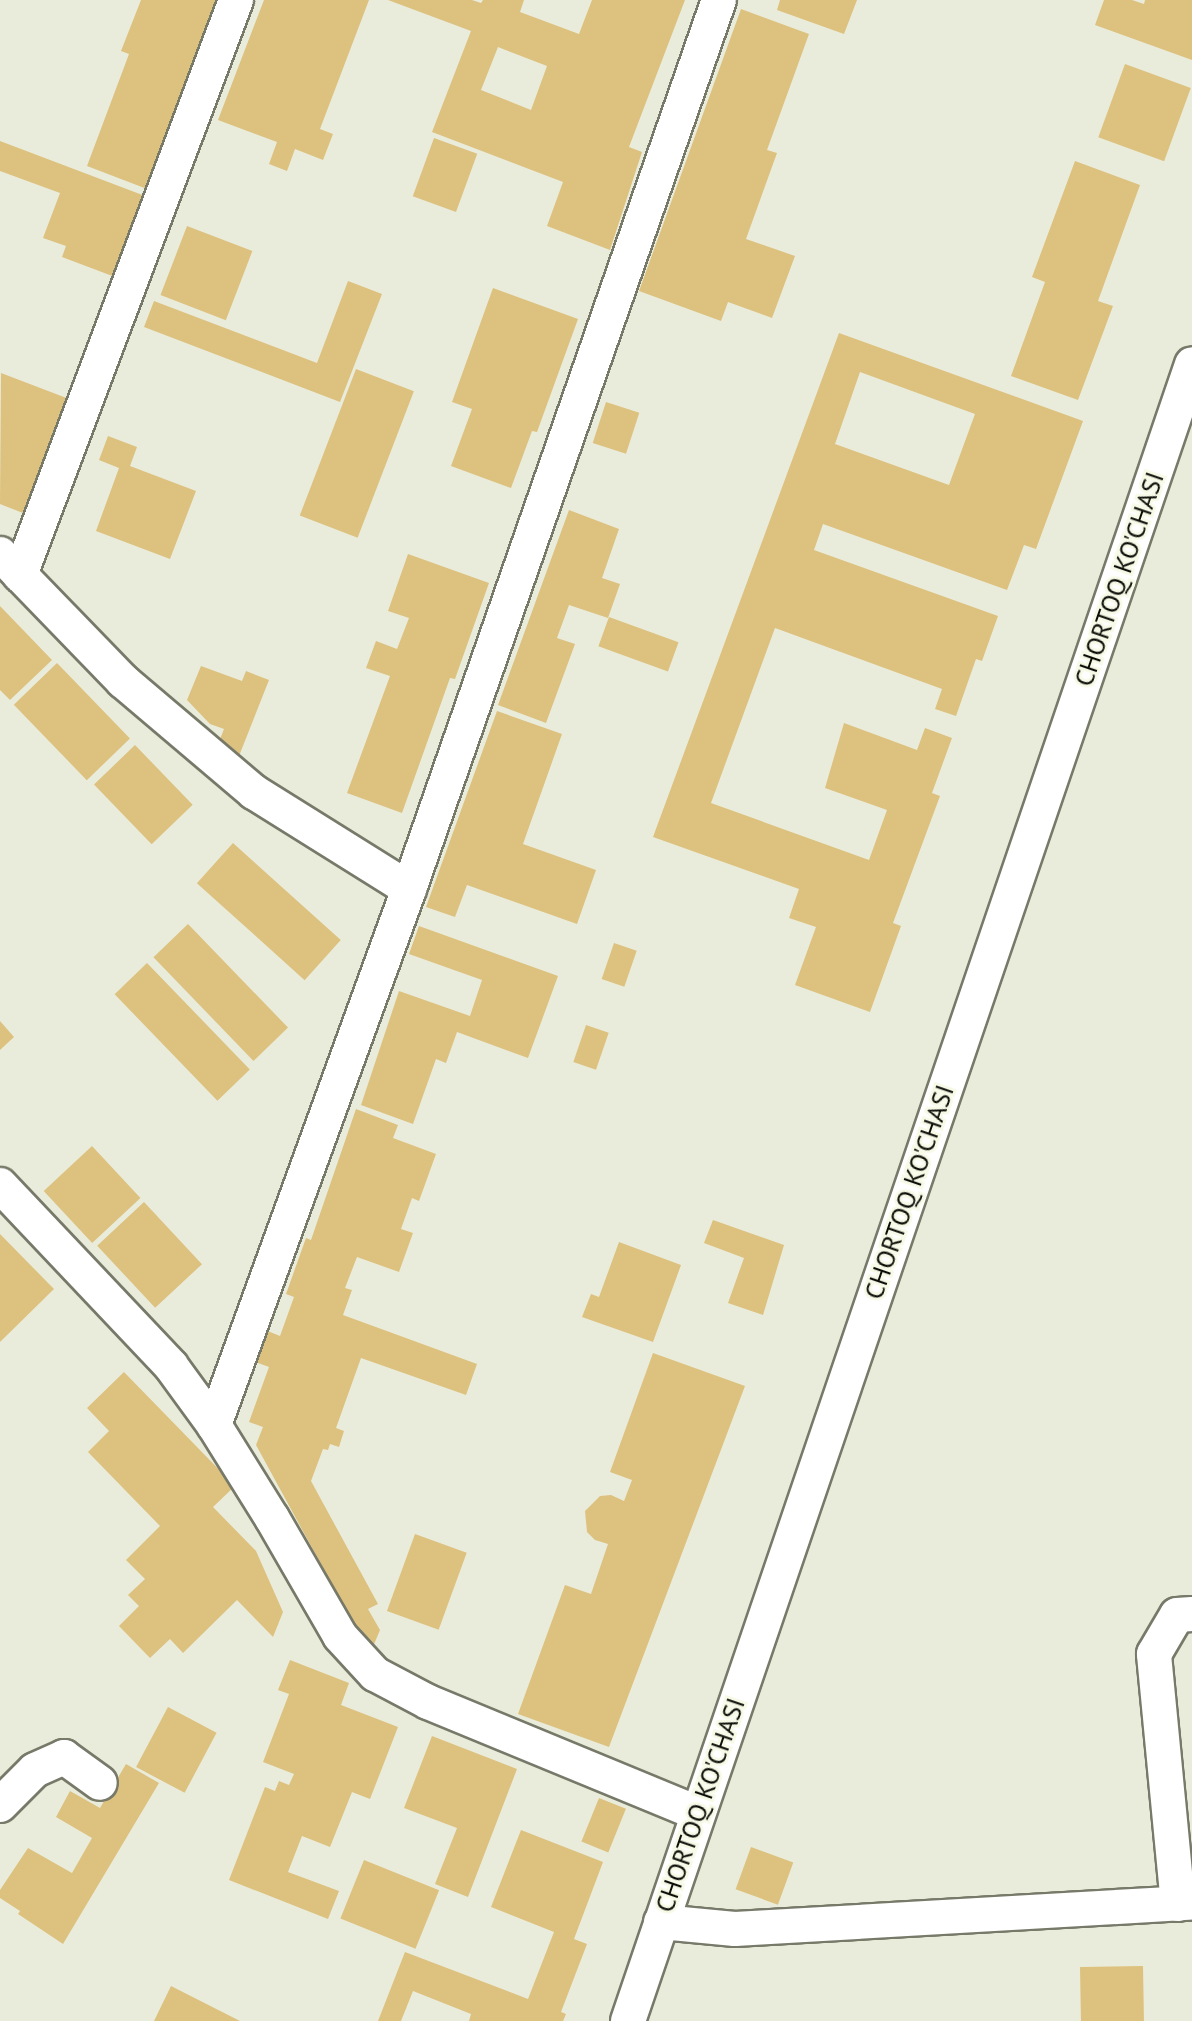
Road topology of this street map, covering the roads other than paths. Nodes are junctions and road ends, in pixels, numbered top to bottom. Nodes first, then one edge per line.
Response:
1 (236, 0) edge
2 (719, 0) edge
3 (1192, 364) edge
4 (10, 565) edge
5 (409, 889) junction
6 (0, 1185) edge
7 (214, 1425) junction
8 (1192, 1614) edge
9 (100, 1783) dead end
10 (0, 1805) edge
11 (697, 1813) junction
12 (1185, 1903) edge
13 (661, 1922) junction
14 (628, 2021) edge

1 - 4 street
2 - 5 street
3 - 11 street, CHORTOQ KO'CHASI
4 - 5 street
5 - 7 street
6 - 7 street
7 - 11 street
8 - 12 street
9 - 10 street
11 - 13 street, CHORTOQ KO'CHASI
12 - 13 street
13 - 14 street, CHORTOQ KO'CHASI

